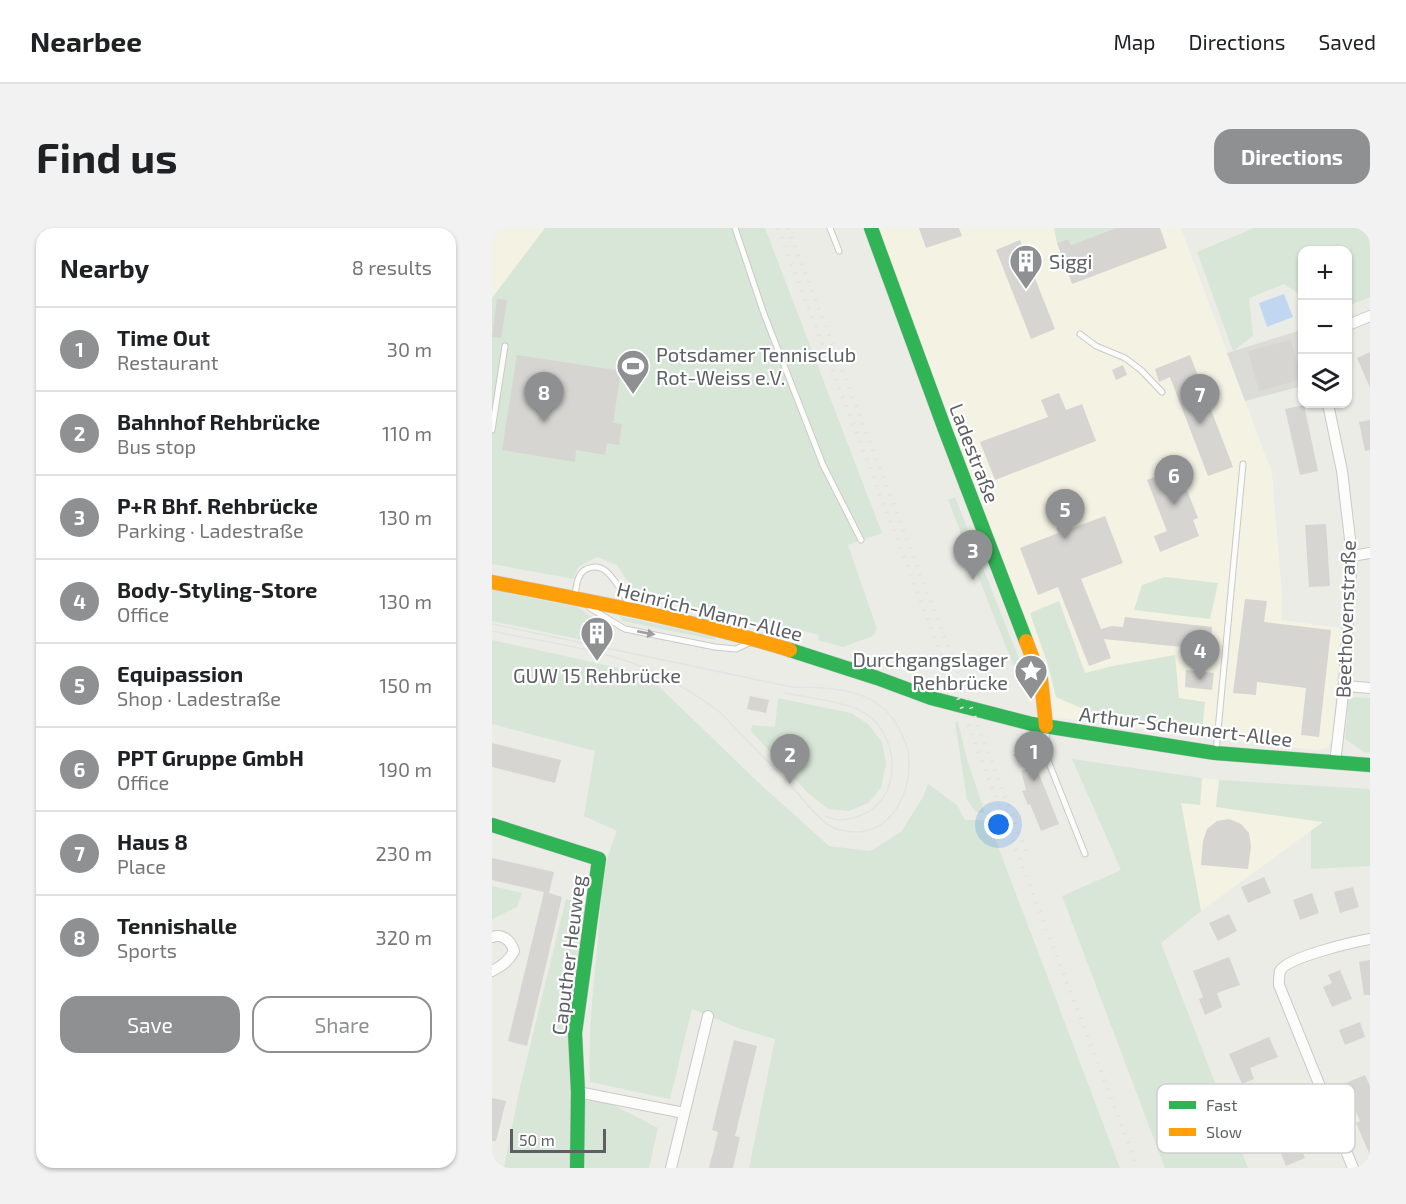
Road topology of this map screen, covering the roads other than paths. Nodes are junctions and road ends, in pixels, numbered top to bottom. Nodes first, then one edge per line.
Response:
1 (735, 228) edge
2 (830, 228) edge
3 (871, 228) edge
4 (839, 251) dead end
5 (1370, 316) edge
6 (1352, 323) edge
7 (1080, 334) dead end
8 (505, 346) dead end
9 (1162, 392) dead end
10 (1329, 408) edge
11 (492, 430) edge
12 (1243, 464) dead end
13 (861, 540) dead end
14 (1370, 553) edge
15 (1352, 556) junction
16 (492, 582) edge
17 (574, 599) junction
18 (634, 611) junction
19 (757, 640) junction
20 (1344, 686) junction
21 (1370, 688) edge
22 (997, 716) joint
23 (1046, 726) junction
24 (1215, 753) junction
25 (1335, 763) junction
26 (1370, 765) edge
27 (492, 825) edge
28 (1085, 854) dead end
29 (492, 937) edge
30 (1370, 939) edge
31 (492, 971) edge
32 (708, 1016) dead end
33 (1319, 1084) edge
34 (578, 1092) junction
35 (684, 1113) junction
36 (1347, 1153) edge
37 (577, 1168) edge
38 (671, 1168) edge
39 (1353, 1168) edge

1 - 13 lane
2 - 4 lane
3 - 23 street, Ladestraße
5 - 6 street
7 - 9 lane
8 - 11 lane
10 - 15 street, Beethovenstraße
12 - 24 lane
14 - 15 street
15 - 20 street, Beethovenstraße
16 - 17 street, Heinrich-Mann-Allee
17 - 18 street, Heinrich-Mann-Allee
17 - 18 lane
17 -> 19 lane
18 - 19 street, Heinrich-Mann-Allee
19 - 22 street, Heinrich-Mann-Allee
20 - 21 street
20 - 25 street, Beethovenstraße
22 - 23 street, Arthur-Scheunert-Allee
23 - 24 street, Arthur-Scheunert-Allee
23 - 28 lane
24 - 25 street, Arthur-Scheunert-Allee
25 - 26 street, Arthur-Scheunert-Allee
27 - 34 street, Caputher Heuweg
29 - 31 street
30 - 33 street
32 - 35 street
34 - 35 street
34 - 37 street, Caputher Heuweg
35 - 38 street
36 - 39 street

